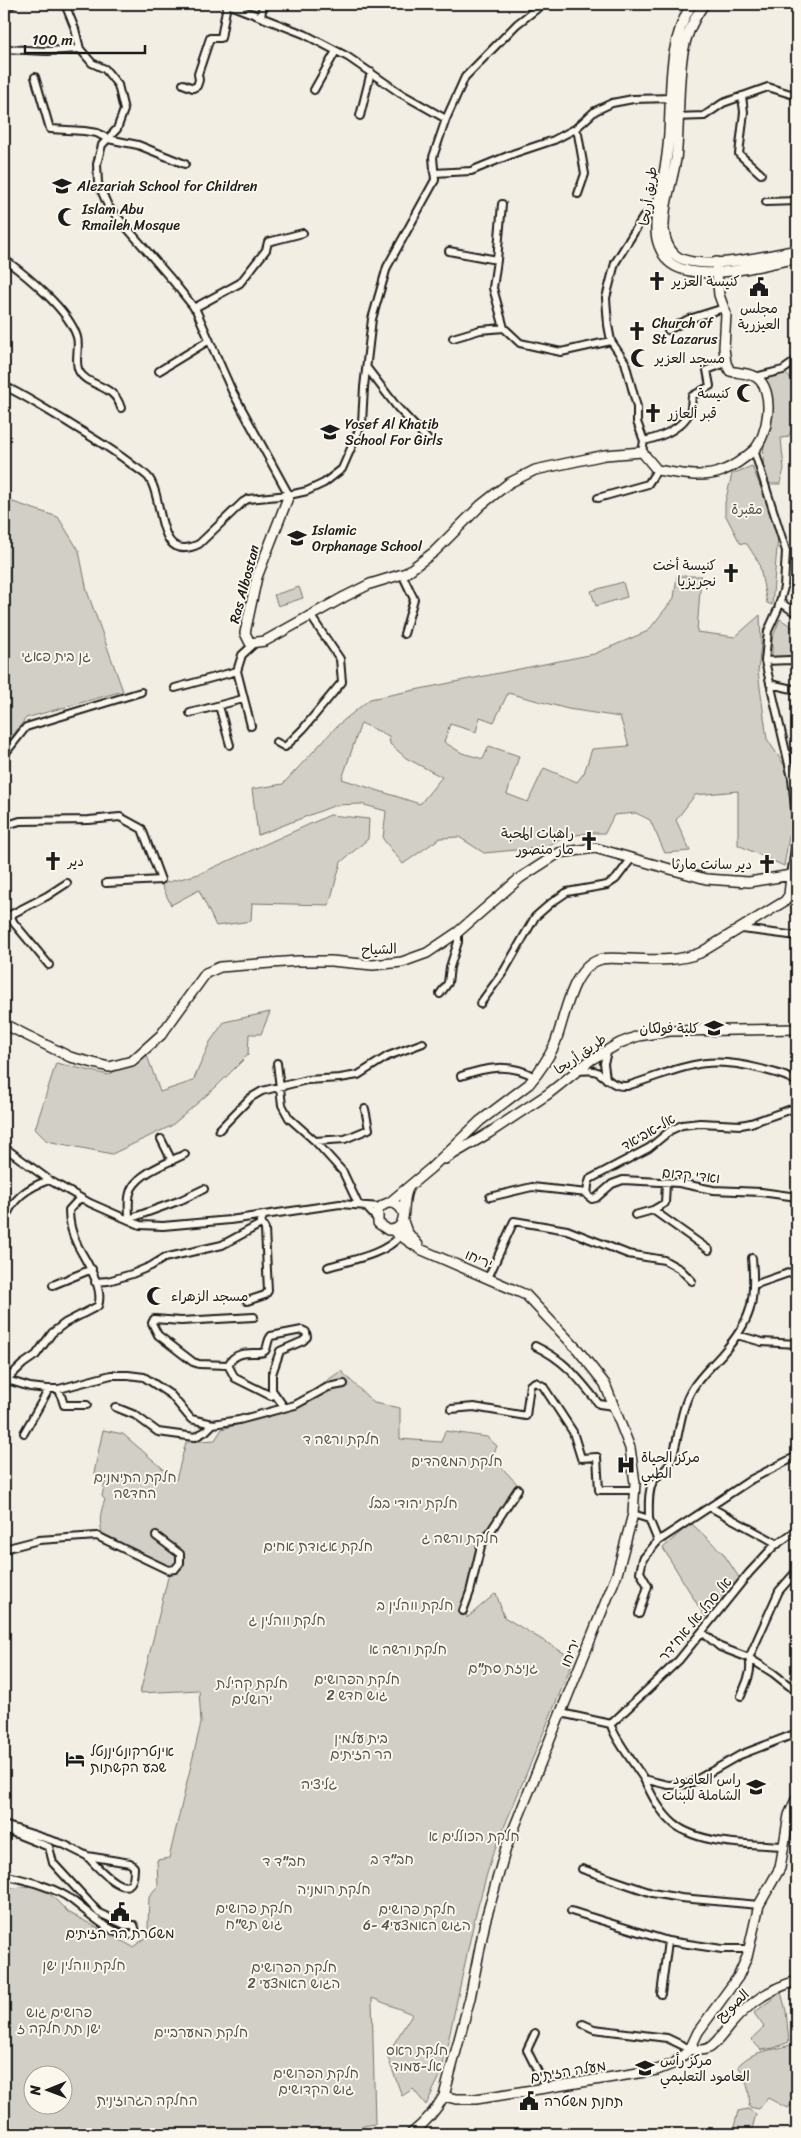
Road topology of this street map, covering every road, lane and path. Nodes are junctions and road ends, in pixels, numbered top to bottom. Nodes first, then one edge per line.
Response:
1 (13, 4) edge
2 (65, 4) edge
3 (227, 4) edge
4 (263, 4) edge
5 (543, 4) edge
6 (692, 4) edge
7 (704, 4) edge
8 (4, 8) edge
9 (261, 16) junction
10 (4, 49) edge
11 (80, 49) junction
12 (336, 51) junction
13 (371, 72) junction
14 (35, 77) dead end
15 (183, 84) dead end
16 (314, 90) dead end
17 (742, 96) junction
18 (797, 96) edge
19 (674, 98) junction
20 (360, 116) dead end
21 (678, 116) junction
22 (446, 118) junction
23 (668, 118) junction
24 (575, 130) junction
25 (108, 138) junction
26 (185, 164) dead end
27 (434, 172) junction
28 (761, 174) dead end
29 (578, 194) dead end
30 (797, 201) edge
31 (766, 202) dead end
32 (502, 204) dead end
33 (657, 215) junction
34 (303, 233) dead end
35 (797, 250) edge
36 (448, 251) dead end
37 (797, 258) edge
38 (4, 259) edge
39 (497, 260) junction
40 (716, 267) junction
41 (194, 308) junction
42 (724, 308) junction
43 (504, 328) junction
44 (668, 330) dead end
45 (453, 338) dead end
46 (611, 341) junction
47 (208, 342) junction
48 (797, 360) edge
49 (726, 363) junction
50 (367, 368) junction
51 (159, 370) dead end
52 (755, 377) junction
53 (4, 386) edge
54 (121, 408) dead end
55 (644, 441) junction
56 (430, 442) dead end
57 (754, 450) junction
58 (642, 452) junction
59 (657, 470) junction
60 (289, 495) junction
61 (598, 498) dead end
62 (402, 574) junction
63 (780, 602) junction
64 (797, 614) edge
65 (310, 615) junction
66 (404, 634) dead end
67 (254, 644) junction
68 (765, 661) junction
69 (797, 662) edge
70 (237, 671) junction
71 (770, 684) junction
72 (176, 688) dead end
73 (797, 690) edge
74 (140, 692) dead end
75 (244, 700) junction
76 (219, 706) junction
77 (190, 713) dead end
78 (251, 726) dead end
79 (276, 742) dead end
80 (230, 745) dead end
81 (4, 755) edge
82 (4, 826) edge
83 (797, 829) edge
84 (797, 834) edge
85 (632, 858) junction
86 (794, 875) edge
87 (67, 883) dead end
88 (106, 883) dead end
89 (7, 914) edge
90 (742, 929) junction
91 (458, 932) junction
92 (797, 936) edge
93 (49, 965) dead end
94 (440, 994) dead end
95 (480, 1004) dead end
96 (4, 1024) edge
97 (797, 1029) edge
98 (423, 1043) dead end
99 (608, 1049) junction
100 (277, 1063) dead end
101 (576, 1071) junction
102 (461, 1076) dead end
103 (535, 1077) junction
104 (606, 1079) junction
105 (797, 1082) edge
106 (278, 1086) junction
107 (797, 1107) edge
108 (365, 1109) dead end
109 (218, 1130) dead end
110 (161, 1139) dead end
111 (315, 1141) junction
112 (4, 1147) edge
113 (185, 1154) dead end
114 (172, 1161) junction
115 (431, 1168) junction
116 (49, 1180) junction
117 (412, 1182) junction
118 (666, 1183) junction
119 (204, 1189) dead end
120 (588, 1195) junction
121 (490, 1197) dead end
122 (797, 1197) edge
123 (80, 1198) junction
124 (358, 1204) junction
125 (385, 1205) junction
126 (654, 1210) junction
127 (6, 1212) edge
128 (264, 1215) junction
129 (635, 1215) dead end
130 (403, 1216) junction
131 (129, 1219) junction
132 (377, 1219) junction
133 (4, 1222) edge
134 (262, 1222) junction
135 (392, 1230) junction
136 (400, 1236) junction
137 (709, 1250) dead end
138 (431, 1254) junction
139 (752, 1258) dead end
140 (328, 1267) dead end
141 (92, 1269) junction
142 (797, 1270) edge
143 (488, 1278) junction
144 (692, 1281) dead end
145 (96, 1282) junction
146 (53, 1285) dead end
147 (754, 1285) junction
148 (247, 1301) dead end
149 (254, 1317) dead end
150 (737, 1336) junction
151 (797, 1344) edge
152 (535, 1346) dead end
153 (228, 1365) junction
154 (5, 1380) edge
155 (344, 1384) dead end
156 (49, 1389) junction
157 (59, 1389) junction
158 (274, 1395) junction
159 (88, 1405) dead end
160 (614, 1406) junction
161 (115, 1407) dead end
162 (284, 1407) junction
163 (450, 1409) dead end
164 (213, 1424) junction
165 (24, 1433) dead end
166 (797, 1456) edge
167 (518, 1489) dead end
168 (634, 1490) junction
169 (710, 1507) junction
170 (633, 1514) junction
171 (648, 1519) junction
172 (797, 1530) edge
173 (156, 1536) dead end
174 (658, 1541) junction
175 (778, 1544) junction
176 (4, 1549) edge
177 (793, 1575) dead end
178 (463, 1610) dead end
179 (639, 1614) dead end
180 (702, 1632) junction
181 (749, 1658) junction
182 (797, 1692) edge
183 (740, 1696) dead end
184 (561, 1713) junction
185 (611, 1724) junction
186 (797, 1733) edge
187 (644, 1780) junction
188 (797, 1797) edge
189 (4, 1825) edge
190 (4, 1829) edge
191 (784, 1846) junction
192 (87, 1856) junction
193 (582, 1869) dead end
194 (4, 1874) edge
195 (759, 1905) junction
196 (571, 1910) dead end
197 (668, 1941) junction
198 (749, 1949) junction
199 (797, 1981) edge
200 (661, 1994) dead end
201 (583, 2024) dead end
202 (535, 2033) dead end
203 (690, 2049) junction
204 (546, 2088) junction
205 (444, 2096) junction
206 (411, 2134) edge

1 - 8 street
2 - 11 street
3 - 9 street
3 - 15 street
4 - 9 street
5 - 22 street
6 - 19 street, طريق أريحا
7 - 19 street, طريق أريحا
9 - 12 street
10 - 11 street
11 - 25 street
12 - 13 street
12 - 16 street
13 - 20 street
13 - 22 street
14 - 25 street
17 - 18 street
17 - 21 street
17 - 28 street
19 - 21 street, طريق أريحا
19 - 23 street, طريق أريحا
19 - 24 street
21 - 23 street
21 - 40 street, طريق أريحا
22 - 27 street
23 - 33 street, طريق أريحا
24 - 27 street
24 - 29 street
25 - 26 street
25 - 41 street
27 - 50 street
30 - 31 street
32 - 39 street
33 - 40 street, طريق أريحا
33 - 46 street
34 - 41 street
35 - 40 street, طريق أريحا
36 - 39 street
37 - 40 street, طريق أريحا
38 - 54 street
39 - 43 street
40 - 42 street
41 - 47 street
42 - 44 street
42 - 49 street
43 - 45 street
43 - 46 street
46 - 55 street
47 - 51 street
47 - 60 street
48 - 52 street
49 - 52 street
49 - 55 street
50 - 56 street
50 - 60 street
52 - 57 street
53 - 60 street
55 - 58 street
57 - 59 street
57 - 63 street
58 - 59 street
58 - 62 street
59 - 61 street
60 - 67 street, Ras Albostan
62 - 65 street
62 - 66 street
63 - 64 street
63 - 68 street
65 - 67 street
65 - 79 street
67 - 70 street
68 - 69 street
68 - 71 street
70 - 72 street
70 - 75 street
71 - 73 street
71 - 83 street
74 - 81 street
75 - 76 street
75 - 78 street
76 - 77 street
76 - 80 street
82 - 88 street
84 - 86 street
85 - 86 street, الشياح
85 - 91 street, الشياح
85 - 95 street
86 - 90 street
87 - 89 street
89 - 93 street
90 - 92 street
90 - 103 street
91 - 94 street
91 - 96 street, الشياح
97 - 99 street, طريق أريحا
98 - 106 street
99 - 101 street, طريق أريحا
99 - 104 street
100 - 106 street
101 - 104 street
101 - 115 street, طريق أريحا
102 - 103 street
103 - 115 street
104 - 105 street
106 - 109 street
106 - 111 street
107 - 120 street, אל-אביאד
108 - 111 street
110 - 114 street
111 - 124 street
112 - 116 street
113 - 114 street
114 - 131 street
115 - 117 street
116 - 123 street
116 - 127 street
117 - 125 street
117 - 130 street
118 - 120 street, ואדי קדום
118 - 122 street, ואדי קדום
118 - 126 street
119 - 131 street
120 - 121 street
123 - 131 street
123 - 141 street
124 - 125 street
124 - 128 street
124 - 132 street
125 - 130 street
125 - 132 street
126 - 129 street
126 - 137 street
127 - 133 street
128 - 131 street
128 - 134 street
130 - 135 street
130 - 138 street, יריחו
132 - 135 street
134 - 145 street
134 - 148 street
135 - 136 street, יריחו
136 - 138 street, יריחו
136 - 140 street
138 - 143 street, יריחו
139 - 147 street
141 - 145 street
141 - 146 street
142 - 147 street
143 - 144 street
143 - 160 street, יריחו
145 - 154 street
147 - 150 street
149 - 153 street
150 - 151 street
150 - 171 street
152 - 160 street
153 - 158 street
153 - 158 street
154 - 156 street
155 - 162 street
156 - 157 street
156 - 165 street
157 - 159 street
157 - 164 street
158 - 162 street
160 - 168 street, יריחו
161 - 164 street
162 - 164 street
163 - 168 street
166 - 169 street
167 - 178 street
168 - 170 street, יריחו
169 - 174 street
169 - 175 street
170 - 171 street
170 - 184 street, יריחו
171 - 174 street
172 - 175 street, אל סהל אל אח'דר
173 - 176 street
174 - 179 street
175 - 180 street, אל סהל אל אח'דר
177 - 181 street
180 - 181 street
180 - 185 street, אל סהל אל אח'דר
181 - 182 street
181 - 183 street
184 - 185 street
184 - 205 street, יריחו
185 - 187 street
186 - 187 street
187 - 191 street
188 - 191 street
189 - 192 street
190 - 194 street
191 - 195 street
192 - 192 street
193 - 195 street
195 - 198 street
196 - 197 street
197 - 198 street
197 - 200 street
198 - 203 street
199 - 203 street, الصويح
201 - 203 street
202 - 204 street
203 - 204 street, מעלה הזיתים
204 - 205 street, מעלה הזיתים
205 - 206 street, יריחו

